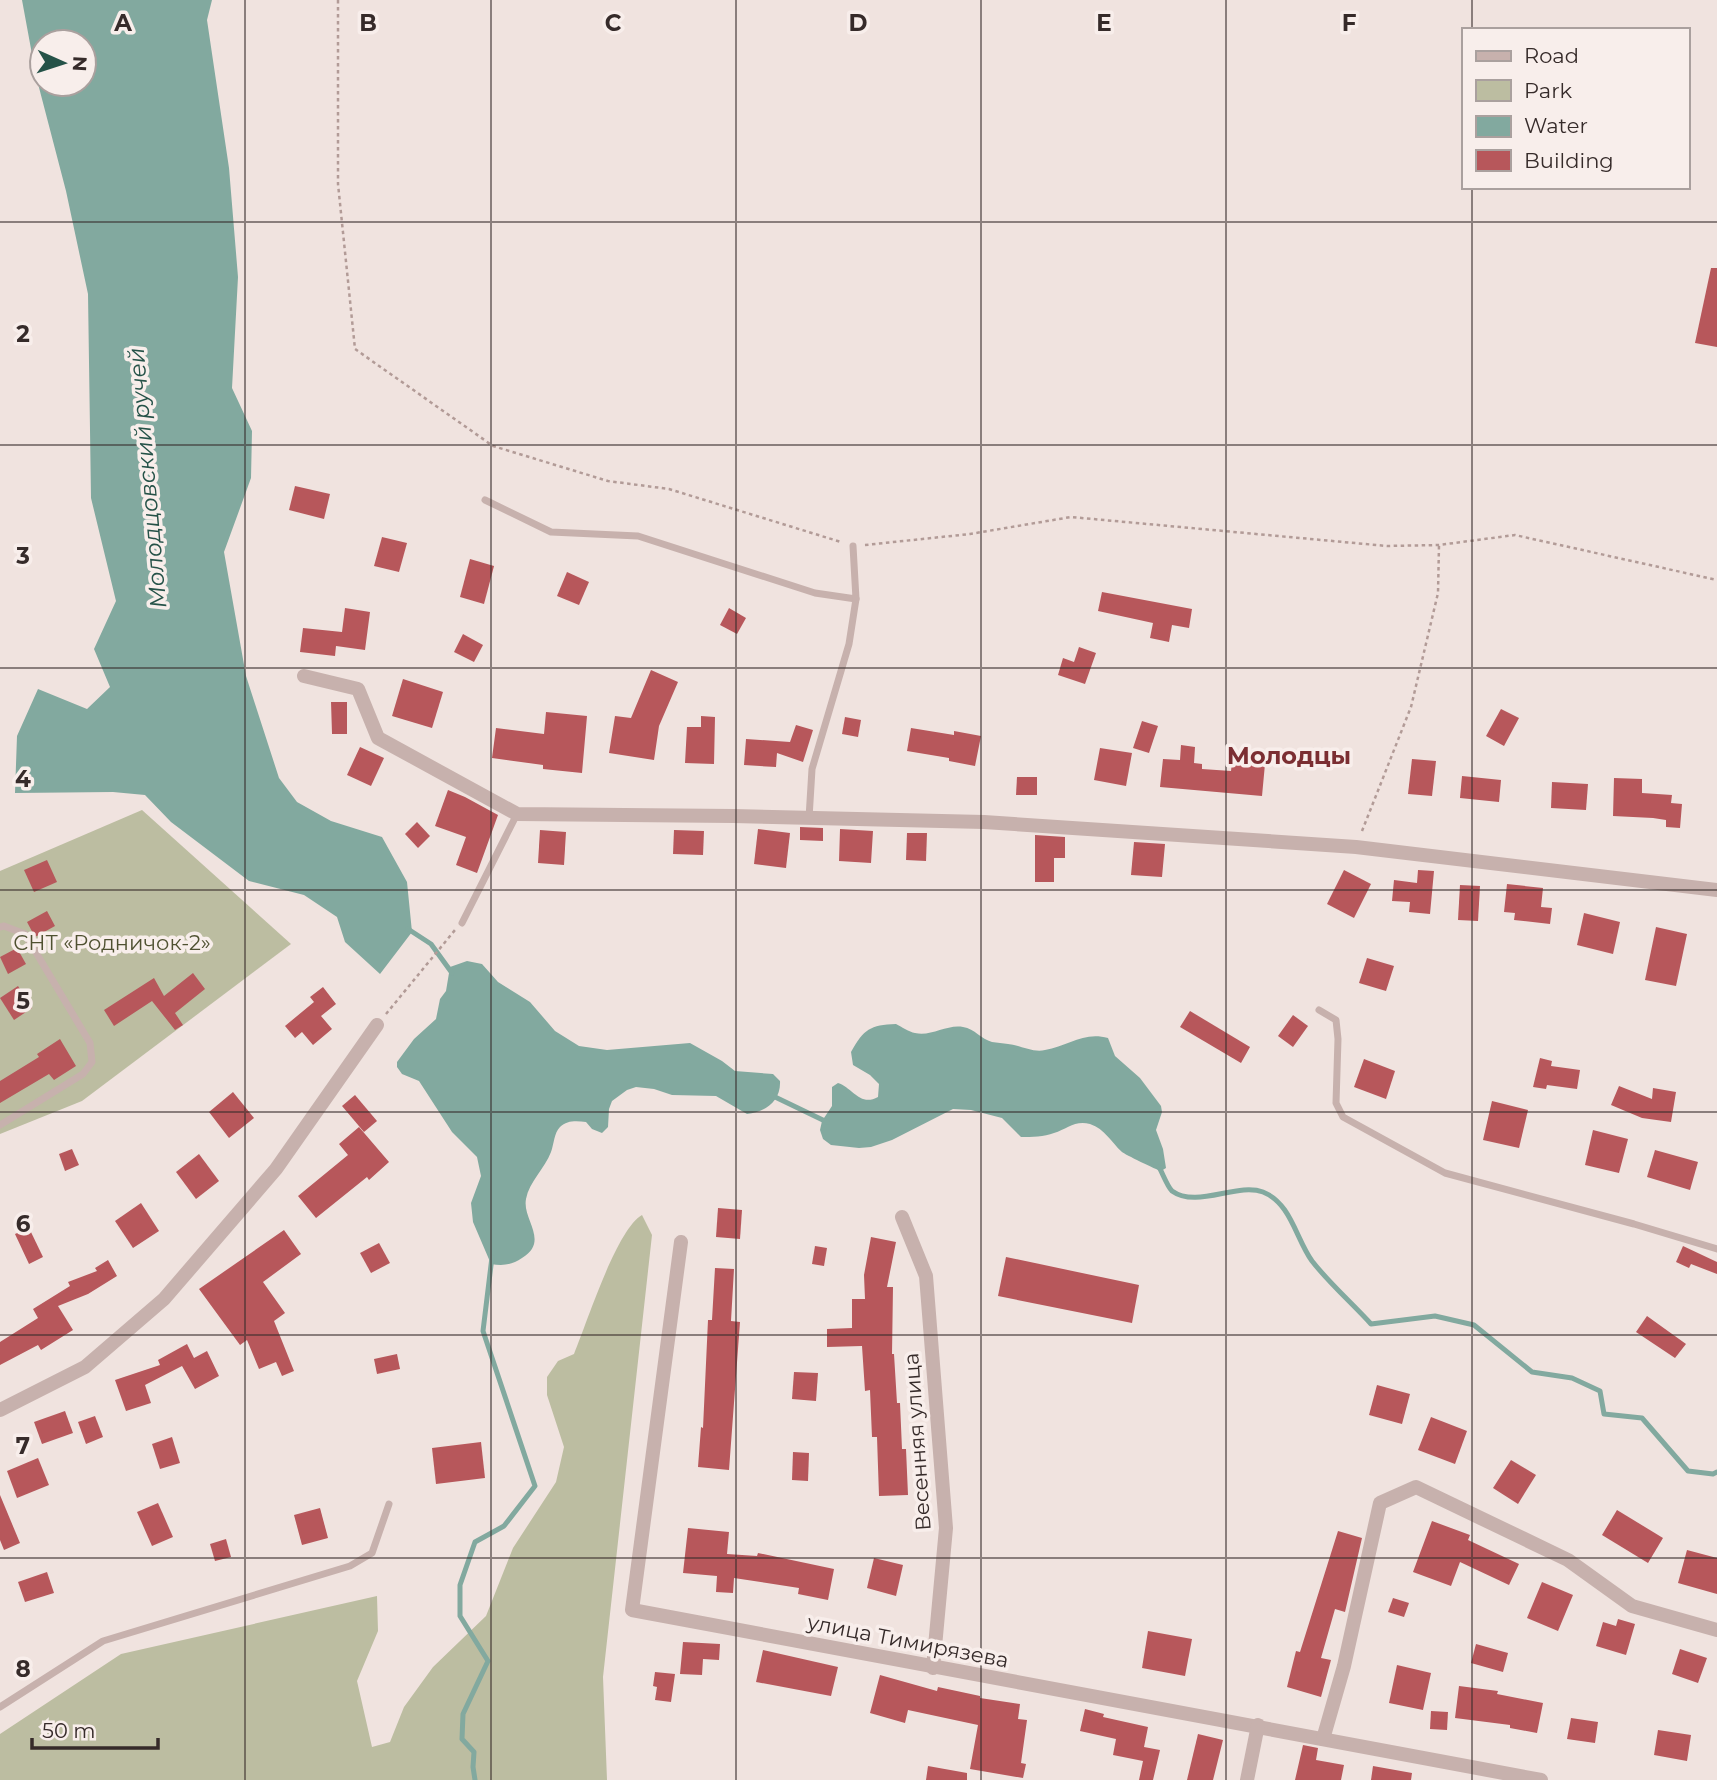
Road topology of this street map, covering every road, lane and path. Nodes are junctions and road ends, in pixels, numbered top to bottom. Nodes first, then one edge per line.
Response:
1 (338, 0) edge
2 (485, 500) dead end
3 (1439, 545) junction
4 (853, 546) junction
5 (1717, 580) edge
6 (856, 599) junction
7 (304, 676) dead end
8 (517, 814) junction
9 (809, 818) junction
10 (1356, 847) junction
11 (1717, 890) edge
12 (462, 923) dead end
13 (0, 928) edge
14 (445, 943) dead end
15 (1319, 1010) dead end
16 (377, 1025) joint
17 (0, 1125) edge
18 (902, 1217) dead end
19 (681, 1242) dead end
20 (1717, 1249) edge
21 (0, 1410) edge
22 (389, 1504) dead end
23 (1717, 1630) edge
24 (933, 1668) junction
25 (0, 1707) edge
26 (1258, 1725) junction
27 (1323, 1739) junction
28 (1247, 1780) edge
29 (1541, 1780) edge

1 - 4 path
2 - 6 lane
3 - 4 path
3 - 5 path
3 - 10 path
4 - 6 lane
6 - 9 lane
7 - 8 street
8 - 9 street
8 - 12 lane
9 - 10 street
10 - 11 street
13 - 17 lane
14 - 16 path
15 - 20 lane
16 - 21 street
18 - 24 street, Весенняя улица
19 - 24 street, улица Тимирязева
22 - 25 lane
23 - 27 street
24 - 26 street, улица Тимирязева
26 - 27 street, улица Тимирязева
26 - 28 street
27 - 29 street, улица Тимирязева

